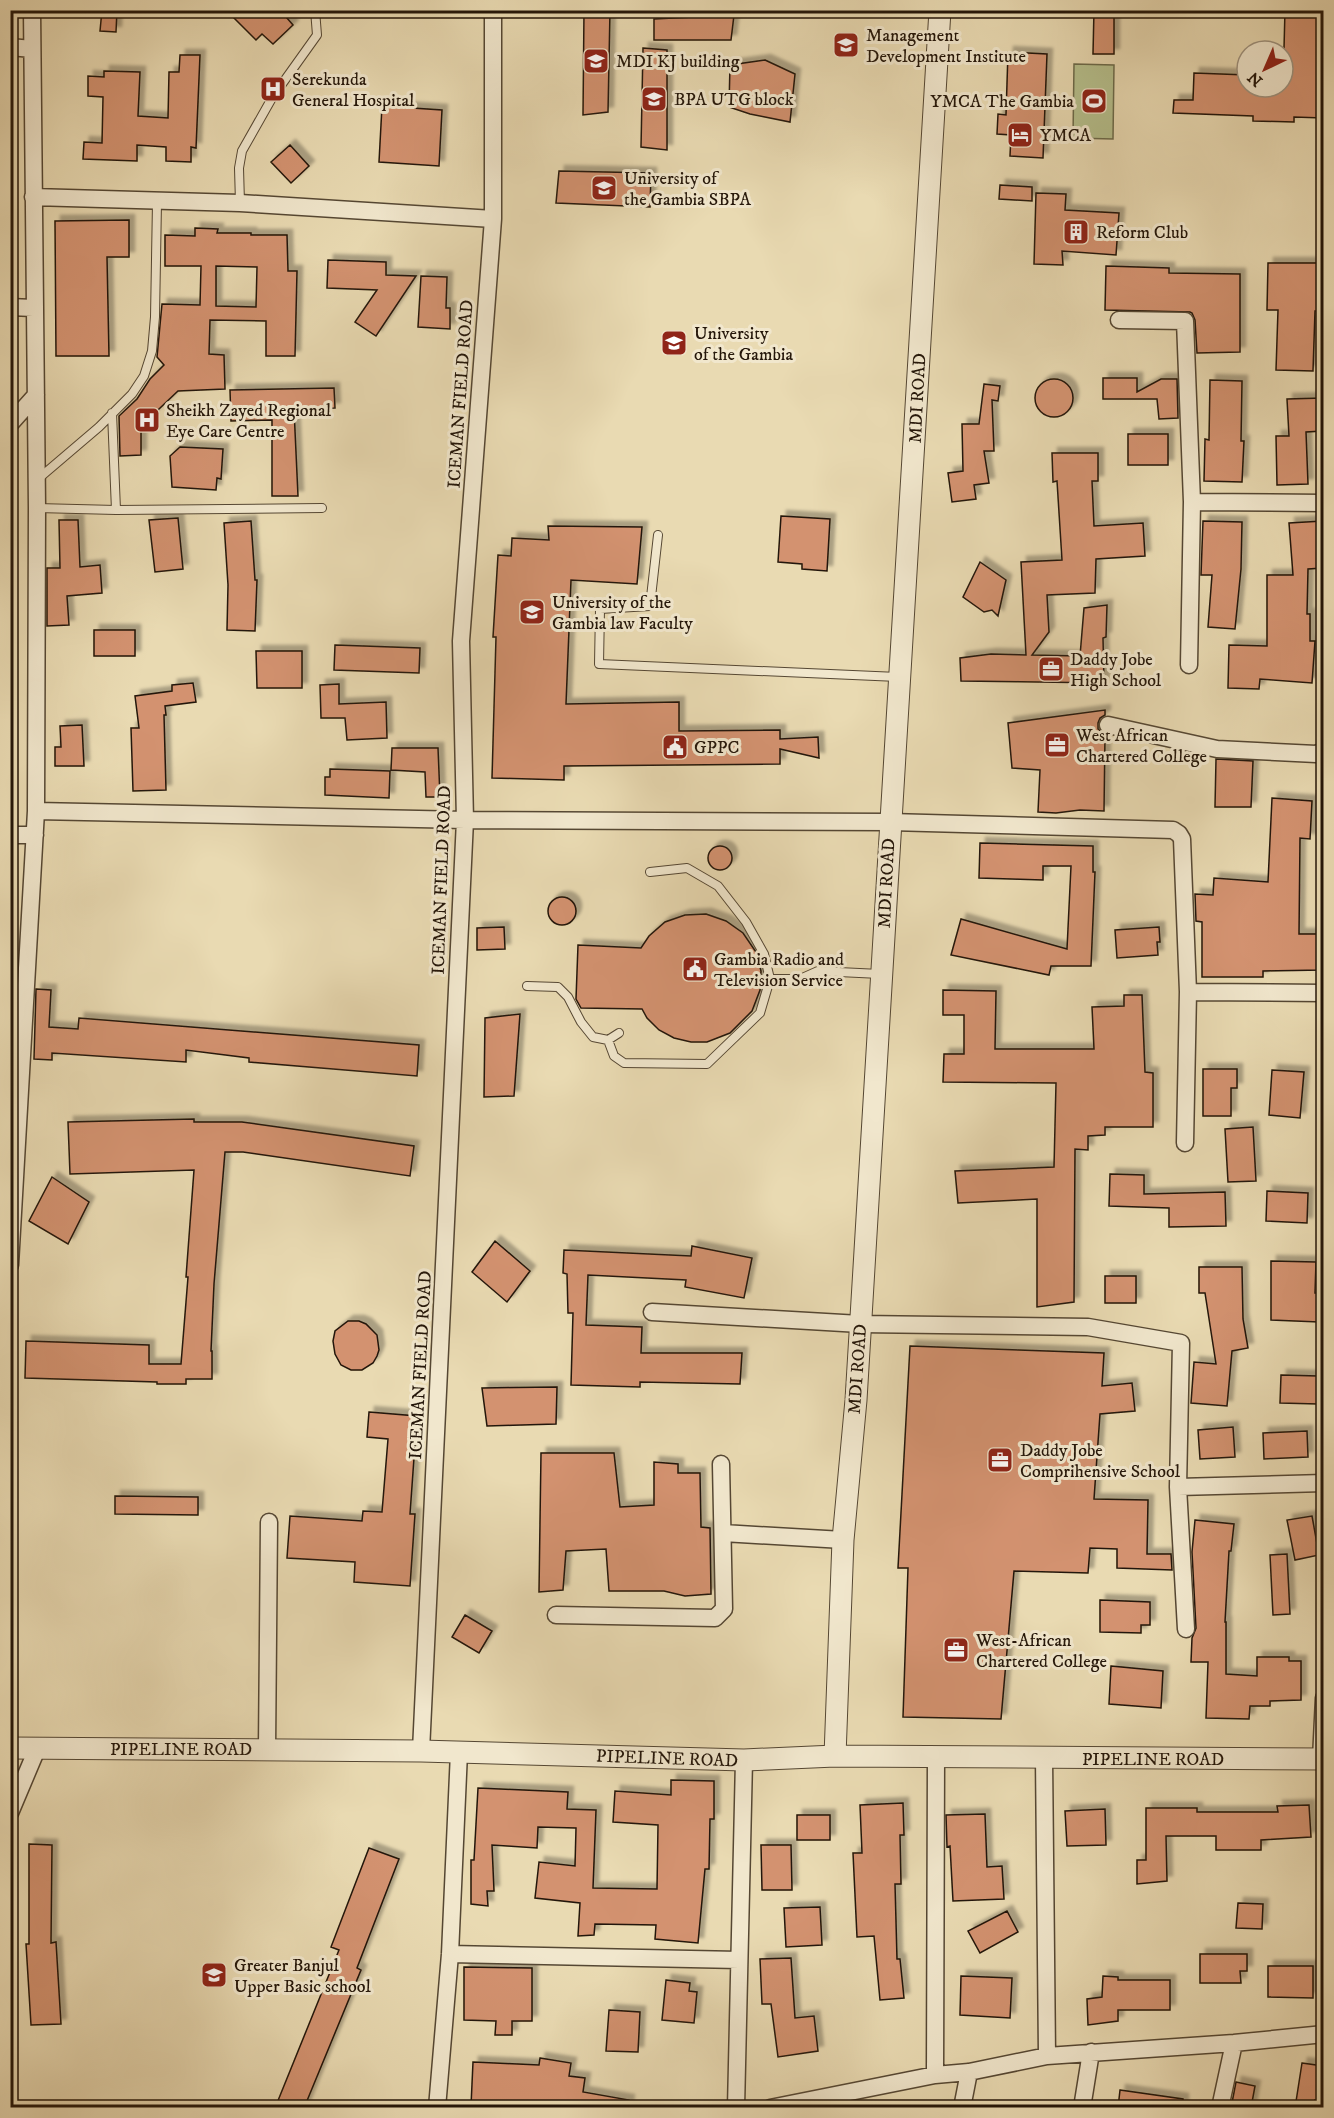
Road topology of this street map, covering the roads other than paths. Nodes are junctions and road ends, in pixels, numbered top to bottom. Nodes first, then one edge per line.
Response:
1 (32, 10) edge
2 (315, 10) edge
3 (494, 10) edge
4 (939, 10) edge
5 (10, 47) edge
6 (32, 48) junction
7 (33, 197) junction
8 (157, 202) junction
9 (240, 203) junction
10 (493, 219) junction
11 (10, 307) edge
12 (33, 308) junction
13 (1119, 320) dead end
14 (36, 395) junction
15 (112, 413) junction
16 (10, 424) edge
17 (35, 482) junction
18 (1192, 502) junction
19 (1323, 503) edge
20 (37, 508) junction
21 (322, 508) dead end
22 (116, 510) junction
23 (658, 535) dead end
24 (1189, 665) dead end
25 (899, 677) junction
26 (1108, 725) dead end
27 (1323, 751) edge
28 (36, 811) junction
29 (465, 820) junction
30 (890, 822) junction
31 (10, 835) edge
32 (35, 835) junction
33 (650, 872) dead end
34 (881, 974) junction
35 (770, 979) junction
36 (527, 986) dead end
37 (1188, 992) junction
38 (1323, 993) edge
39 (619, 1033) dead end
40 (608, 1040) junction
41 (15, 1107) edge
42 (1185, 1143) dead end
43 (10, 1265) edge
44 (652, 1312) dead end
45 (860, 1324) junction
46 (721, 1464) dead end
47 (1323, 1483) edge
48 (1178, 1487) junction
49 (269, 1522) dead end
50 (723, 1533) junction
51 (843, 1540) junction
52 (556, 1615) dead end
53 (1186, 1629) dead end
54 (1323, 1698) edge
55 (10, 1748) edge
56 (37, 1749) junction
57 (267, 1749) junction
58 (422, 1751) junction
59 (459, 1752) junction
60 (835, 1756) junction
61 (936, 1757) junction
62 (1044, 1758) junction
63 (1322, 1759) edge
64 (744, 1760) junction
65 (10, 1814) edge
66 (450, 1954) junction
67 (739, 1960) junction
68 (1323, 2034) edge
69 (1234, 2043) junction
70 (1091, 2052) junction
71 (1047, 2056) junction
72 (969, 2072) junction
73 (935, 2075) junction
74 (437, 2108) edge
75 (736, 2108) edge
76 (770, 2108) edge
77 (962, 2108) edge
78 (1082, 2108) edge
79 (1220, 2108) edge

1 - 6 street
2 - 9 lane
3 - 10 street, ICEMAN FIELD ROAD
4 - 25 street, MDI ROAD
5 - 6 street
6 - 7 street
7 - 8 street
7 - 12 street
8 - 9 street
8 - 15 lane
9 - 10 street
10 - 29 street, ICEMAN FIELD ROAD
11 - 12 street
12 - 14 street
13 - 18 street
14 - 16 street
14 - 17 street
15 - 17 lane
15 - 22 lane
17 - 20 street
18 - 19 street
18 - 24 street
20 - 22 lane
20 - 28 street
21 - 22 lane
23 - 25 lane
25 - 30 street, MDI ROAD
26 - 27 street
28 - 29 street
28 - 32 street
29 - 30 street
29 - 58 street, ICEMAN FIELD ROAD
30 - 34 street, MDI ROAD
30 - 37 street
31 - 32 street
32 - 41 street
33 - 35 lane
34 - 35 lane
34 - 45 street, MDI ROAD
35 - 40 lane
36 - 40 lane
37 - 38 street
37 - 42 street
39 - 40 lane
41 - 43 street
44 - 45 street
45 - 48 street
45 - 51 street, MDI ROAD
46 - 50 street
47 - 48 street
48 - 53 street
49 - 57 street
50 - 51 street
50 - 52 street
51 - 60 street, MDI ROAD
54 - 63 street
55 - 56 street, PIPELINE ROAD
56 - 57 street, PIPELINE ROAD
56 - 65 street
57 - 58 street, PIPELINE ROAD
58 - 59 street, PIPELINE ROAD
59 - 64 street, PIPELINE ROAD
59 - 66 street
60 - 61 street, PIPELINE ROAD
60 - 64 street, PIPELINE ROAD
61 - 62 street, PIPELINE ROAD
61 - 73 street
62 - 63 street, PIPELINE ROAD
62 - 71 street
64 - 67 street
66 - 67 street
66 - 74 street
67 - 75 street
68 - 69 street
69 - 70 street
69 - 79 street
70 - 71 street
70 - 78 street
71 - 72 street
72 - 73 street
72 - 77 street
73 - 76 street

